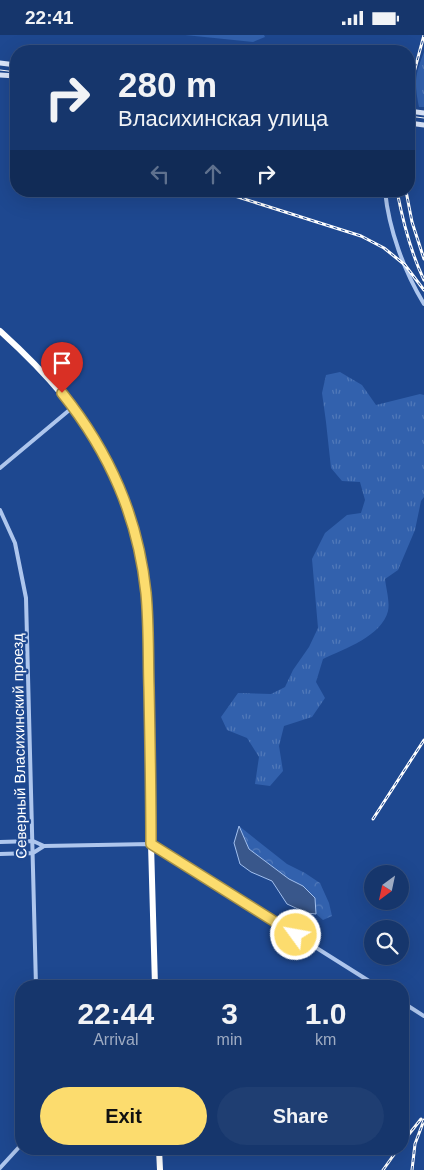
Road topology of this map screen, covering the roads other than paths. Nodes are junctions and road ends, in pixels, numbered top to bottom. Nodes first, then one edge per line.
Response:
1 (386, 197) edge
2 (424, 304) edge
3 (0, 331) edge
4 (73, 407) junction
5 (0, 468) edge
6 (0, 510) edge
7 (33, 841) junction
8 (0, 842) edge
9 (151, 844) junction
10 (44, 846) junction
11 (33, 853) junction
12 (0, 854) edge
13 (36, 980) edge
14 (156, 980) edge
15 (367, 980) edge
16 (409, 1006) edge
17 (424, 1016) edge
18 (15, 1152) edge
19 (160, 1155) edge
20 (0, 1168) edge
21 (160, 1170) edge

1 - 2 street
3 - 4 highway
4 - 5 street
4 - 9 highway
6 - 7 street, Северный Власихинский проезд
7 - 8 street
7 - 10 street
7 - 11 street, Северный Власихинский проезд
9 - 10 street
9 - 14 highway
9 - 15 street
10 - 11 street
11 - 12 street
11 - 13 street, Северный Власихинский проезд
16 - 17 street
18 - 20 street
19 - 21 highway

